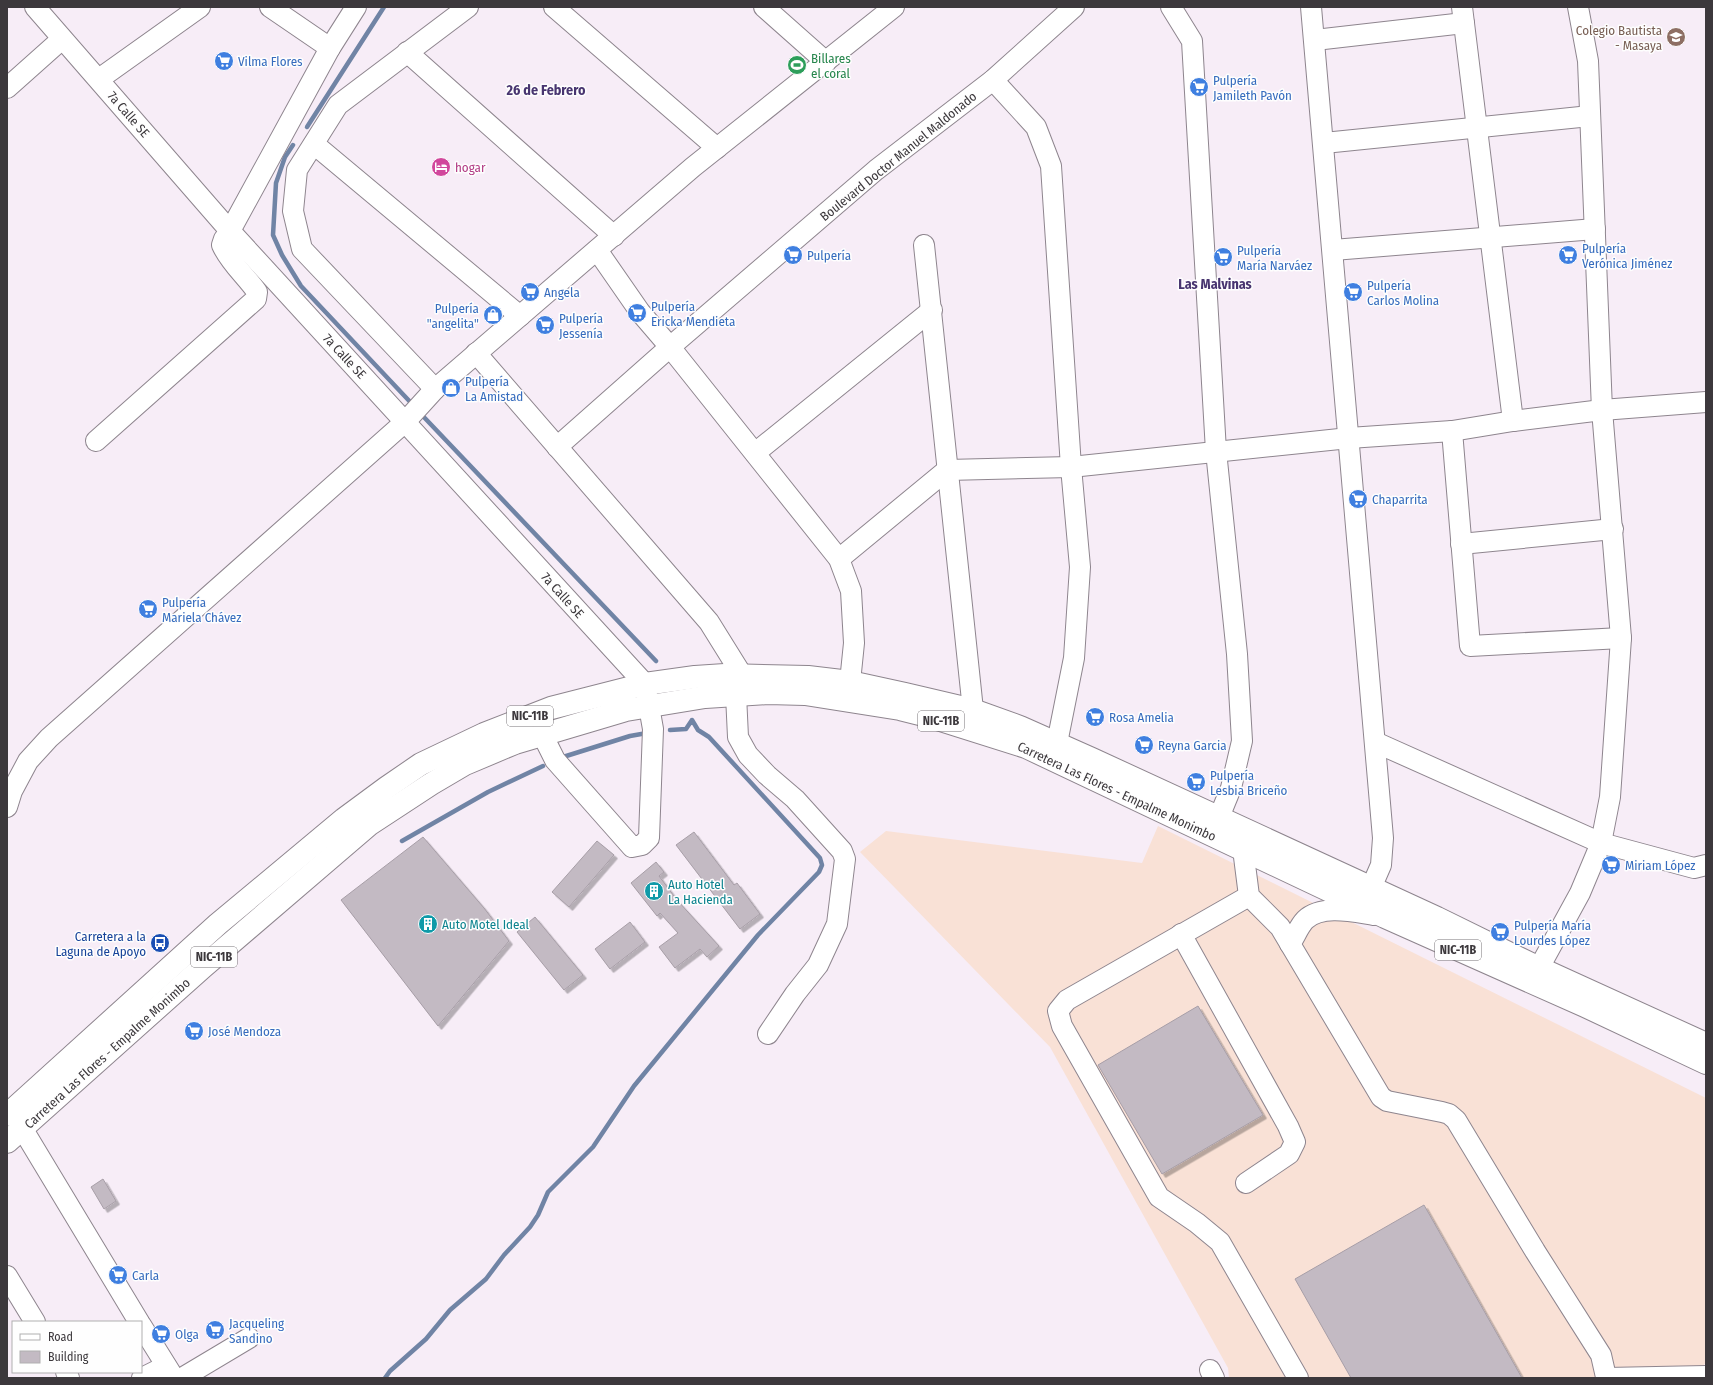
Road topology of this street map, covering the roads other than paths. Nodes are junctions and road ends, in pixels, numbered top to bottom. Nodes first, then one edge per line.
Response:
1 (35, 7) edge
2 (200, 7) edge
3 (270, 7) edge
4 (356, 7) edge
5 (468, 7) edge
6 (554, 7) edge
7 (764, 7) edge
8 (894, 7) edge
9 (1074, 7) edge
10 (1171, 7) edge
11 (1312, 7) edge
12 (1578, 7) edge
13 (1463, 15) edge
14 (62, 39) junction
15 (1315, 40) junction
16 (330, 48) junction
17 (407, 52) junction
18 (826, 62) junction
19 (99, 79) junction
20 (993, 80) junction
21 (7, 88) edge
22 (1590, 116) junction
23 (1476, 128) junction
24 (1324, 143) junction
25 (314, 144) junction
26 (717, 148) junction
27 (1595, 229) junction
28 (230, 231) junction
29 (614, 236) junction
30 (1489, 238) junction
31 (924, 245) dead end
32 (598, 250) junction
33 (1333, 250) junction
34 (932, 310) junction
35 (520, 316) junction
36 (670, 346) junction
37 (476, 353) junction
38 (430, 395) junction
39 (1706, 402) edge
40 (1602, 410) junction
41 (407, 420) junction
42 (1512, 421) junction
43 (1452, 431) junction
44 (1349, 438) junction
45 (96, 441) dead end
46 (557, 447) junction
47 (1216, 451) junction
48 (755, 453) junction
49 (1071, 467) junction
50 (947, 470) junction
51 (1613, 529) junction
52 (1462, 544) junction
53 (839, 559) junction
54 (1621, 638) junction
55 (742, 675) junction
56 (850, 682) junction
57 (645, 684) junction
58 (736, 695) junction
59 (649, 705) junction
60 (973, 710) junction
61 (542, 734) junction
62 (1375, 742) junction
63 (1057, 743) junction
64 (9, 794) edge
65 (1216, 826) junction
66 (1601, 843) junction
67 (1243, 849) junction
68 (1706, 865) edge
69 (1370, 888) junction
70 (1249, 896) junction
71 (1385, 917) junction
72 (1181, 934) junction
73 (1290, 944) junction
74 (1537, 976) junction
75 (768, 1034) dead end
76 (1706, 1044) edge
77 (1706, 1063) edge
78 (12, 1128) edge
79 (1246, 1183) dead end
80 (7, 1276) edge
81 (34, 1321) edge
82 (138, 1321) edge
83 (142, 1327) edge
84 (249, 1338) dead end
85 (170, 1372) edge
86 (1706, 1376) edge
87 (142, 1378) edge
88 (182, 1378) edge
89 (1298, 1378) edge
90 (1606, 1378) edge

1 - 14 street, 7a Calle SE
2 - 19 street
3 - 16 street
4 - 16 street
5 - 17 street
6 - 26 street
7 - 18 street
8 - 18 street
9 - 20 street, Boulevard Doctor Manuel Maldonado
10 - 47 street
11 - 15 street
12 - 22 street
13 - 15 street
13 - 23 street
14 - 19 street, 7a Calle SE
14 - 21 street
15 - 24 street
16 - 28 street
17 - 25 street
17 - 29 street
18 - 26 street
19 - 28 street, 7a Calle SE
20 - 36 street, Boulevard Doctor Manuel Maldonado
20 - 49 street
22 - 23 street
22 - 27 street
23 - 24 street
23 - 30 street
24 - 33 street
25 - 35 street
25 - 38 street
26 - 29 street
27 - 30 street
27 - 40 street
28 - 41 street, 7a Calle SE
28 - 45 street
29 - 32 street
30 - 33 street
30 - 42 street
31 - 34 street
32 - 35 street
32 - 36 street
33 - 44 street
34 - 48 street
34 - 50 street
35 - 37 street
36 - 46 street, Boulevard Doctor Manuel Maldonado
36 - 48 street
37 - 38 street
37 - 46 street
38 - 41 street
39 - 40 street
40 - 42 street
40 - 51 street
41 - 57 street, 7a Calle SE
41 - 64 street
42 - 43 street
43 - 44 street
43 - 52 street
44 - 47 street
44 - 62 street
46 - 55 street
47 - 49 street
47 - 65 street
48 - 53 street
49 - 50 street
49 - 63 street
50 - 53 street
50 - 60 street
51 - 52 street
51 - 54 street
52 - 54 street
53 - 56 street
54 - 66 street
55 - 56 highway, Carretera Las Flores - Empalme Monimbo / NIC-11B
55 - 57 highway, Carretera Las Flores - Empalme Monimbo / NIC-11B
56 - 60 highway, Carretera Las Flores - Empalme Monimbo / NIC-11B
57 - 59 street
57 - 78 highway, Carretera Las Flores - Empalme Monimbo / NIC-11B
58 - 59 highway, Carretera Las Flores - Empalme Monimbo / NIC-11B
58 - 65 highway, Carretera Las Flores - Empalme Monimbo / NIC-11B
58 - 75 street
59 - 61 highway, Carretera Las Flores - Empalme Monimbo / NIC-11B
59 - 61 street
60 - 63 highway, Carretera Las Flores - Empalme Monimbo / NIC-11B
61 - 78 highway, Carretera Las Flores - Empalme Monimbo / NIC-11B
62 - 66 street
62 - 69 street
63 - 65 highway, Carretera Las Flores - Empalme Monimbo / NIC-11B
65 - 67 highway, Carretera Las Flores - Empalme Monimbo / NIC-11B
65 - 69 highway, Carretera Las Flores - Empalme Monimbo / NIC-11B
66 - 68 street
66 - 74 street
67 - 70 street
67 - 71 highway, Carretera Las Flores - Empalme Monimbo / NIC-11B
69 - 74 highway, Carretera Las Flores - Empalme Monimbo / NIC-11B
70 - 72 street
70 - 73 street
71 - 73 street
71 - 74 highway, Carretera Las Flores - Empalme Monimbo / NIC-11B
72 - 79 street
72 - 89 street
73 - 90 street
74 - 76 highway, Carretera Las Flores - Empalme Monimbo / NIC-11B
74 - 77 highway, Carretera Las Flores - Empalme Monimbo / NIC-11B
78 - 82 street
80 - 81 street
83 - 85 street
84 - 88 street
85 - 87 street
86 - 90 street

